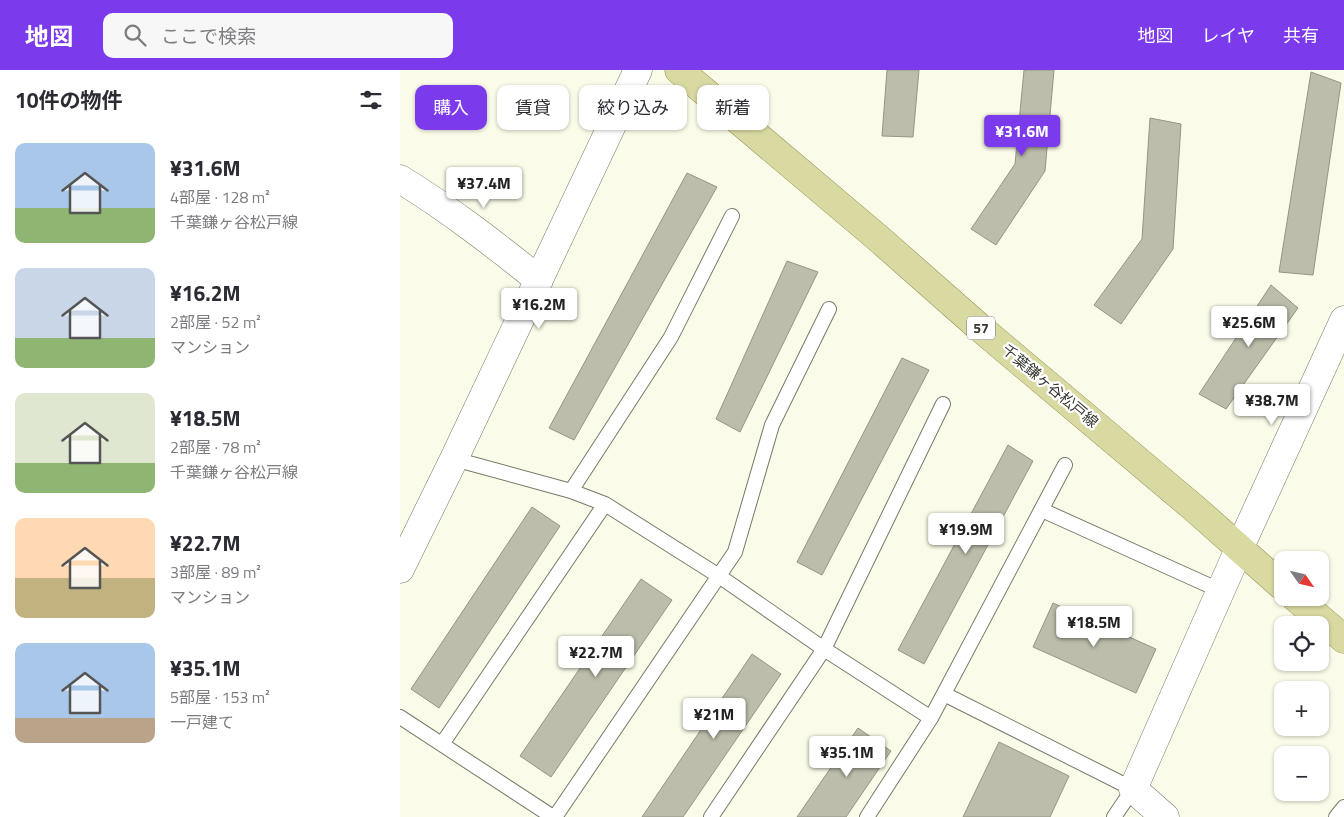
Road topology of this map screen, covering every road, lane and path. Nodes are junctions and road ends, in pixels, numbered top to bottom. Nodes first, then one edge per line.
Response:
1 (638, 70) edge
2 (679, 70) edge
3 (400, 179) edge
4 (732, 216) dead end
5 (539, 280) junction
6 (829, 309) dead end
7 (1344, 320) edge
8 (943, 404) dead end
9 (454, 459) junction
10 (1065, 465) dead end
11 (571, 491) junction
12 (605, 504) junction
13 (1042, 510) junction
14 (1239, 549) junction
15 (400, 570) edge
16 (719, 576) junction
17 (1274, 579) edge
18 (1219, 590) junction
19 (1306, 606) edge
20 (1344, 638) edge
21 (824, 649) junction
22 (944, 694) junction
23 (400, 717) edge
24 (931, 718) junction
25 (442, 744) junction
26 (1133, 789) junction
27 (1344, 807) edge
28 (554, 817) edge
29 (711, 817) edge
30 (867, 817) edge
31 (1114, 817) edge
32 (1165, 817) edge
33 (1336, 817) edge

1 - 5 street
2 - 14 main road, 千葉鎌ヶ谷松戸線 / 57
3 - 5 street
4 - 11 lane
5 - 9 street
6 - 16 lane
7 - 14 street
8 - 21 lane
9 - 11 lane
9 - 15 street
10 - 13 lane
11 - 12 lane
12 - 16 lane
12 - 25 lane
13 - 18 lane
13 - 22 lane
14 - 17 main road, 千葉鎌ヶ谷松戸線 / 57
14 - 18 street
16 - 21 lane
16 - 28 lane
18 - 26 street
19 - 20 main road
21 - 24 lane
21 - 29 lane
22 - 24 lane
22 - 26 lane
23 - 25 lane
24 - 30 lane
25 - 28 lane
26 - 31 lane
26 - 32 street
27 - 33 lane

